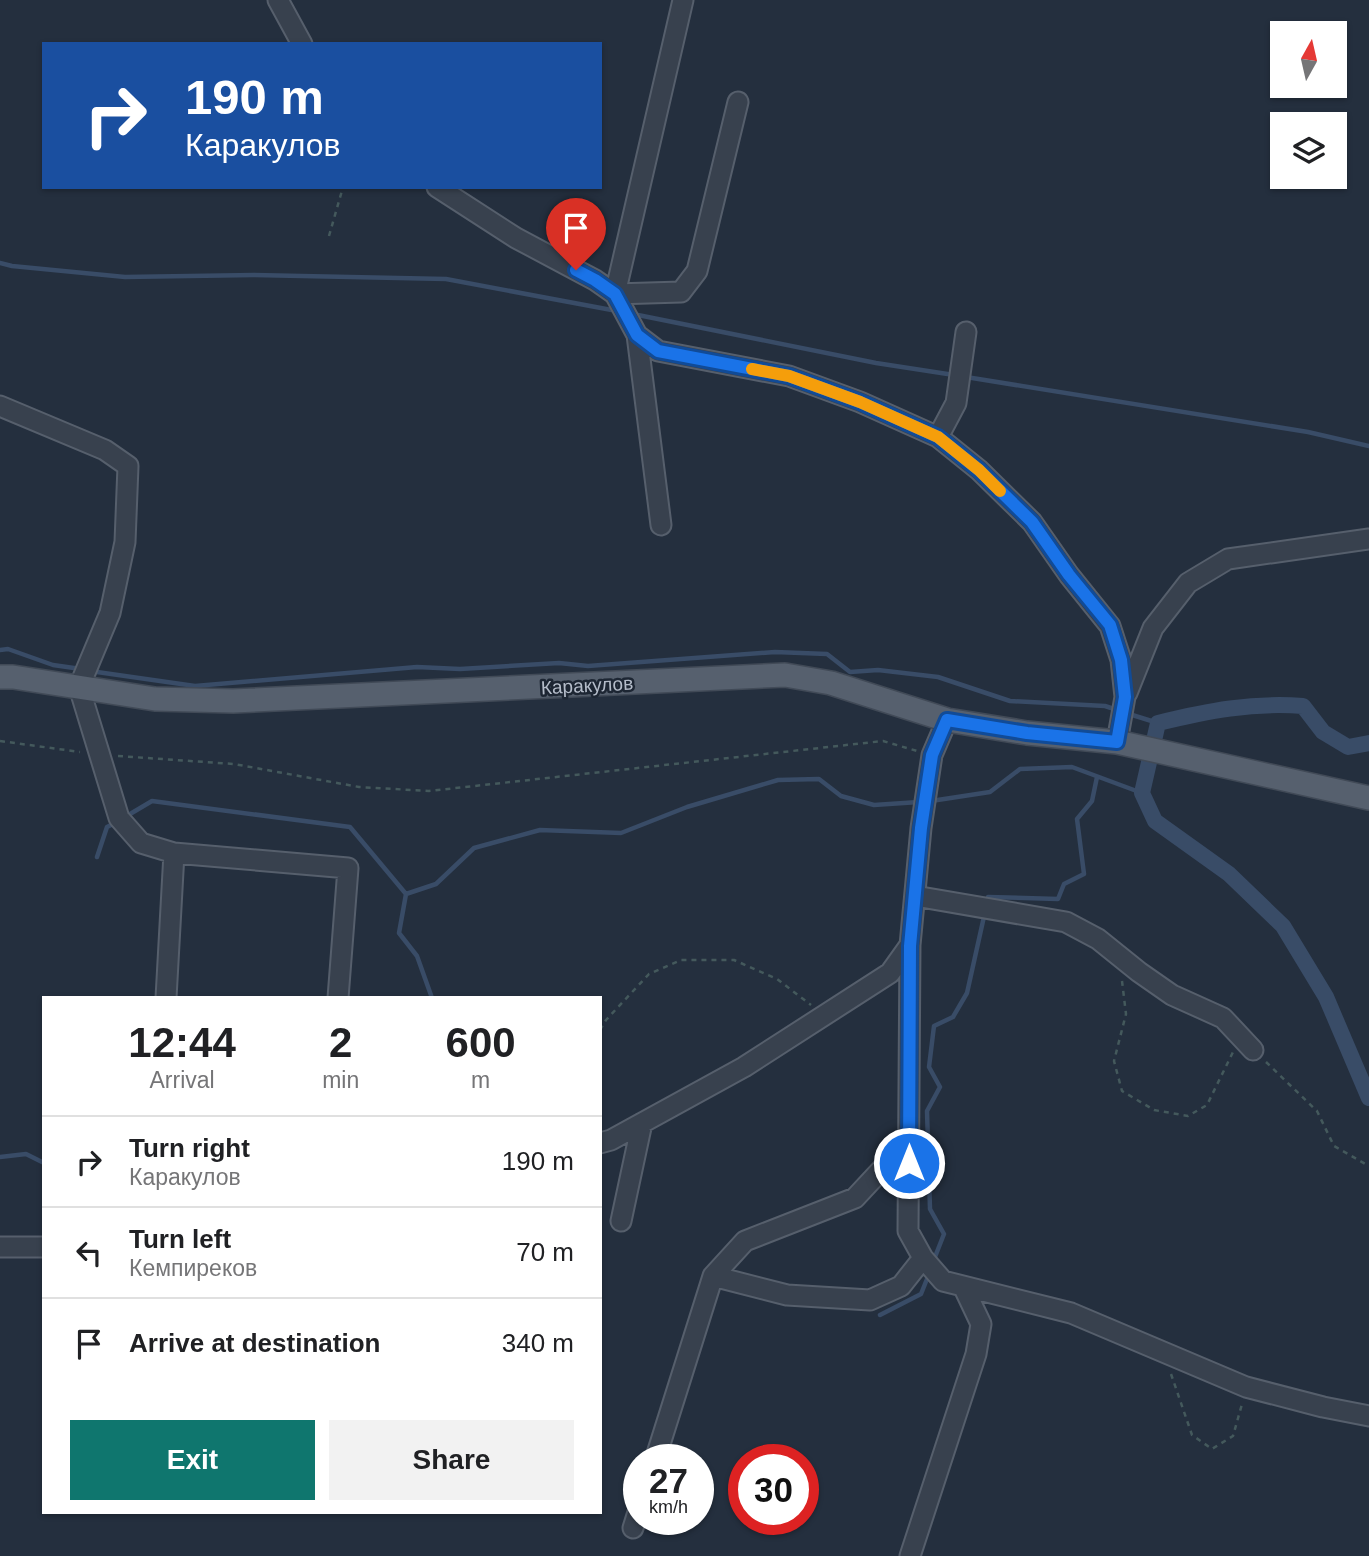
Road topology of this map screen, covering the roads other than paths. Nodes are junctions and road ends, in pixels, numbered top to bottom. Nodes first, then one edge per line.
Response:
1 (278, 0) edge
2 (683, 0) edge
3 (301, 42) edge
4 (738, 102) dead end
5 (440, 189) edge
6 (617, 298) junction
7 (634, 330) junction
8 (965, 332) dead end
9 (0, 406) edge
10 (938, 437) junction
11 (661, 525) dead end
12 (1369, 539) edge
13 (0, 677) edge
14 (79, 687) junction
15 (1125, 697) junction
16 (947, 720) junction
17 (1127, 744) junction
18 (1369, 798) edge
19 (174, 853) junction
20 (915, 896) junction
21 (910, 946) junction
22 (166, 996) edge
23 (338, 996) edge
24 (1247, 1043) road end
25 (642, 1123) junction
26 (909, 1140) junction
27 (602, 1142) edge
28 (621, 1221) dead end
29 (0, 1247) edge
30 (42, 1247) edge
31 (923, 1258) junction
32 (713, 1276) junction
33 (963, 1286) junction
34 (1369, 1416) edge
35 (659, 1444) edge
36 (910, 1556) edge

1 - 3 street
2 - 6 street
4 - 6 street
5 - 6 street
6 - 7 street
7 - 10 street
7 - 11 street
8 - 10 street
9 - 14 street
10 - 15 street
12 - 15 street
13 - 14 main road, Каракулов
14 - 16 main road, Каракулов
14 - 19 street
15 - 17 street
16 - 17 main road, Каракулов
16 - 20 street
17 - 18 main road, Каракулов
19 - 22 street
19 - 23 street
20 - 21 street
20 - 24 street
21 - 25 street
21 - 26 street
25 - 27 street
25 - 28 street
26 - 31 street
26 - 32 street
29 - 30 street
31 - 32 street
31 - 33 street
32 - 35 street
33 - 34 street
33 - 36 street

